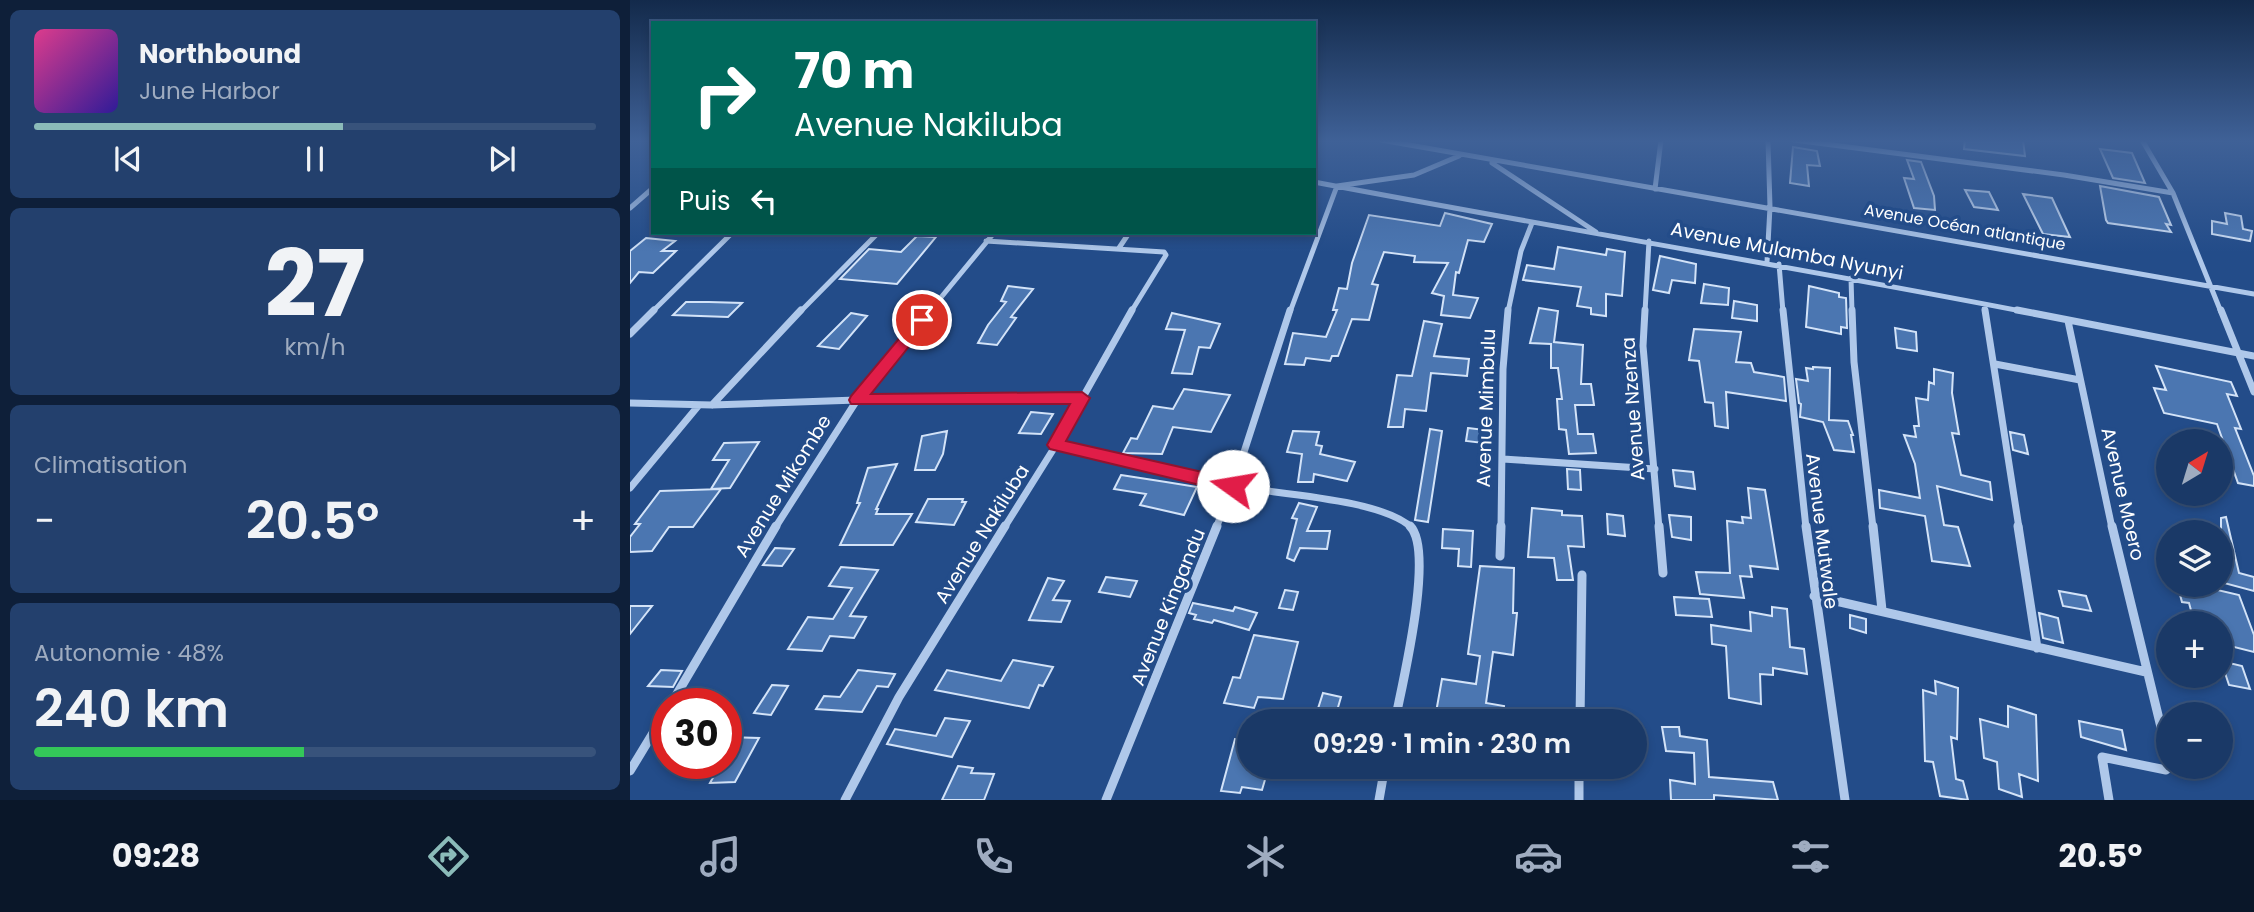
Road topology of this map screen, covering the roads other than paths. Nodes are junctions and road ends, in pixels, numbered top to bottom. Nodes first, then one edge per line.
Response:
1 (1398, 177) edge
2 (1515, 177) edge
3 (1588, 177) edge
4 (1656, 177) edge
5 (1769, 177) edge
6 (2078, 177) edge
7 (2164, 177) edge
8 (1316, 182) edge
9 (1337, 186) junction
10 (1655, 189) junction
11 (651, 190) edge
12 (2173, 193) junction
13 (1770, 207) junction
14 (630, 208) edge
15 (1532, 223) junction
16 (1598, 233) junction
17 (730, 235) edge
18 (876, 235) edge
19 (992, 235) edge
20 (1128, 235) edge
21 (986, 241) junction
22 (1649, 242) junction
23 (1119, 248) junction
24 (1767, 262) junction
25 (1780, 264) junction
26 (1852, 278) junction
27 (2209, 285) junction
28 (2254, 294) edge
29 (1984, 304) junction
30 (2068, 321) junction
31 (630, 334) edge
32 (2240, 354) junction
33 (2254, 356) edge
34 (1995, 364) junction
35 (2080, 380) junction
36 (2254, 392) edge
37 (1082, 398) junction
38 (857, 400) junction
39 (630, 403) edge
40 (699, 405) junction
41 (712, 405) junction
42 (1056, 445) junction
43 (1503, 459) junction
44 (1655, 469) junction
45 (1233, 486) junction
46 (630, 488) edge
47 (1500, 556) dead end
48 (1663, 573) dead end
49 (1582, 575) dead end
50 (1814, 596) junction
51 (1882, 610) junction
52 (2037, 648) junction
53 (2146, 672) junction
54 (680, 688) edge
55 (1397, 709) edge
56 (1580, 709) edge
57 (2156, 710) edge
58 (651, 736) edge
59 (2156, 768) edge
60 (630, 771) edge
61 (1383, 779) edge
62 (1579, 779) edge
63 (845, 800) edge
64 (1106, 800) edge
65 (1379, 800) edge
66 (1579, 800) edge
67 (1845, 800) edge
68 (2109, 800) edge

1 - 9 street
2 - 16 street
3 - 10 street, Avenue Océan atlantique
4 - 10 street
5 - 13 street
6 - 12 street
7 - 12 street
8 - 9 street, Avenue Mulamba Nyunyi
9 - 15 street, Avenue Mulamba Nyunyi
9 - 45 street, Avenue Kingandu
10 - 13 street, Avenue Océan atlantique
11 - 14 street
12 - 27 street
13 - 24 street
13 - 27 street, Avenue Océan atlantique
15 - 16 street, Avenue Mulamba Nyunyi
15 - 43 street, Avenue Mimbulu
16 - 22 street, Avenue Mulamba Nyunyi
17 - 31 street
18 - 41 street
19 - 21 street, Avenue Mikombe
20 - 23 street
21 - 23 street
21 - 38 street, Avenue Mikombe
22 - 24 street, Avenue Mulamba Nyunyi
22 - 44 street, Avenue Nzenza
23 - 37 street, Avenue Nakiluba
24 - 25 street, Avenue Mulamba Nyunyi
25 - 26 street, Avenue Mulamba Nyunyi
25 - 50 street, Avenue Mutwale
26 - 29 street, Avenue Mulamba Nyunyi
26 - 51 street
27 - 28 street, Avenue Océan atlantique
27 - 32 street
29 - 30 street, Avenue Mulamba Nyunyi
29 - 34 street
30 - 32 street, Avenue Mulamba Nyunyi
30 - 35 street, Avenue Moero
32 - 33 street, Avenue Mulamba Nyunyi
32 - 36 street
34 - 35 street
34 - 52 street
35 - 53 street, Avenue Moero
37 - 38 street
37 - 42 street, Avenue Nakiluba
38 - 41 street
38 - 54 street, Avenue Mikombe
39 - 40 street
40 - 41 street
40 - 46 street
42 - 45 street
42 - 63 street, Avenue Nakiluba
43 - 44 street
43 - 47 street, Avenue Mimbulu
44 - 48 street, Avenue Nzenza
45 - 55 street
45 - 64 street, Avenue Kingandu
49 - 56 street
50 - 51 street
50 - 67 street, Avenue Mutwale
51 - 52 street
52 - 53 street
53 - 57 street, Avenue Moero
58 - 60 street
59 - 68 street
61 - 65 street
62 - 66 street

